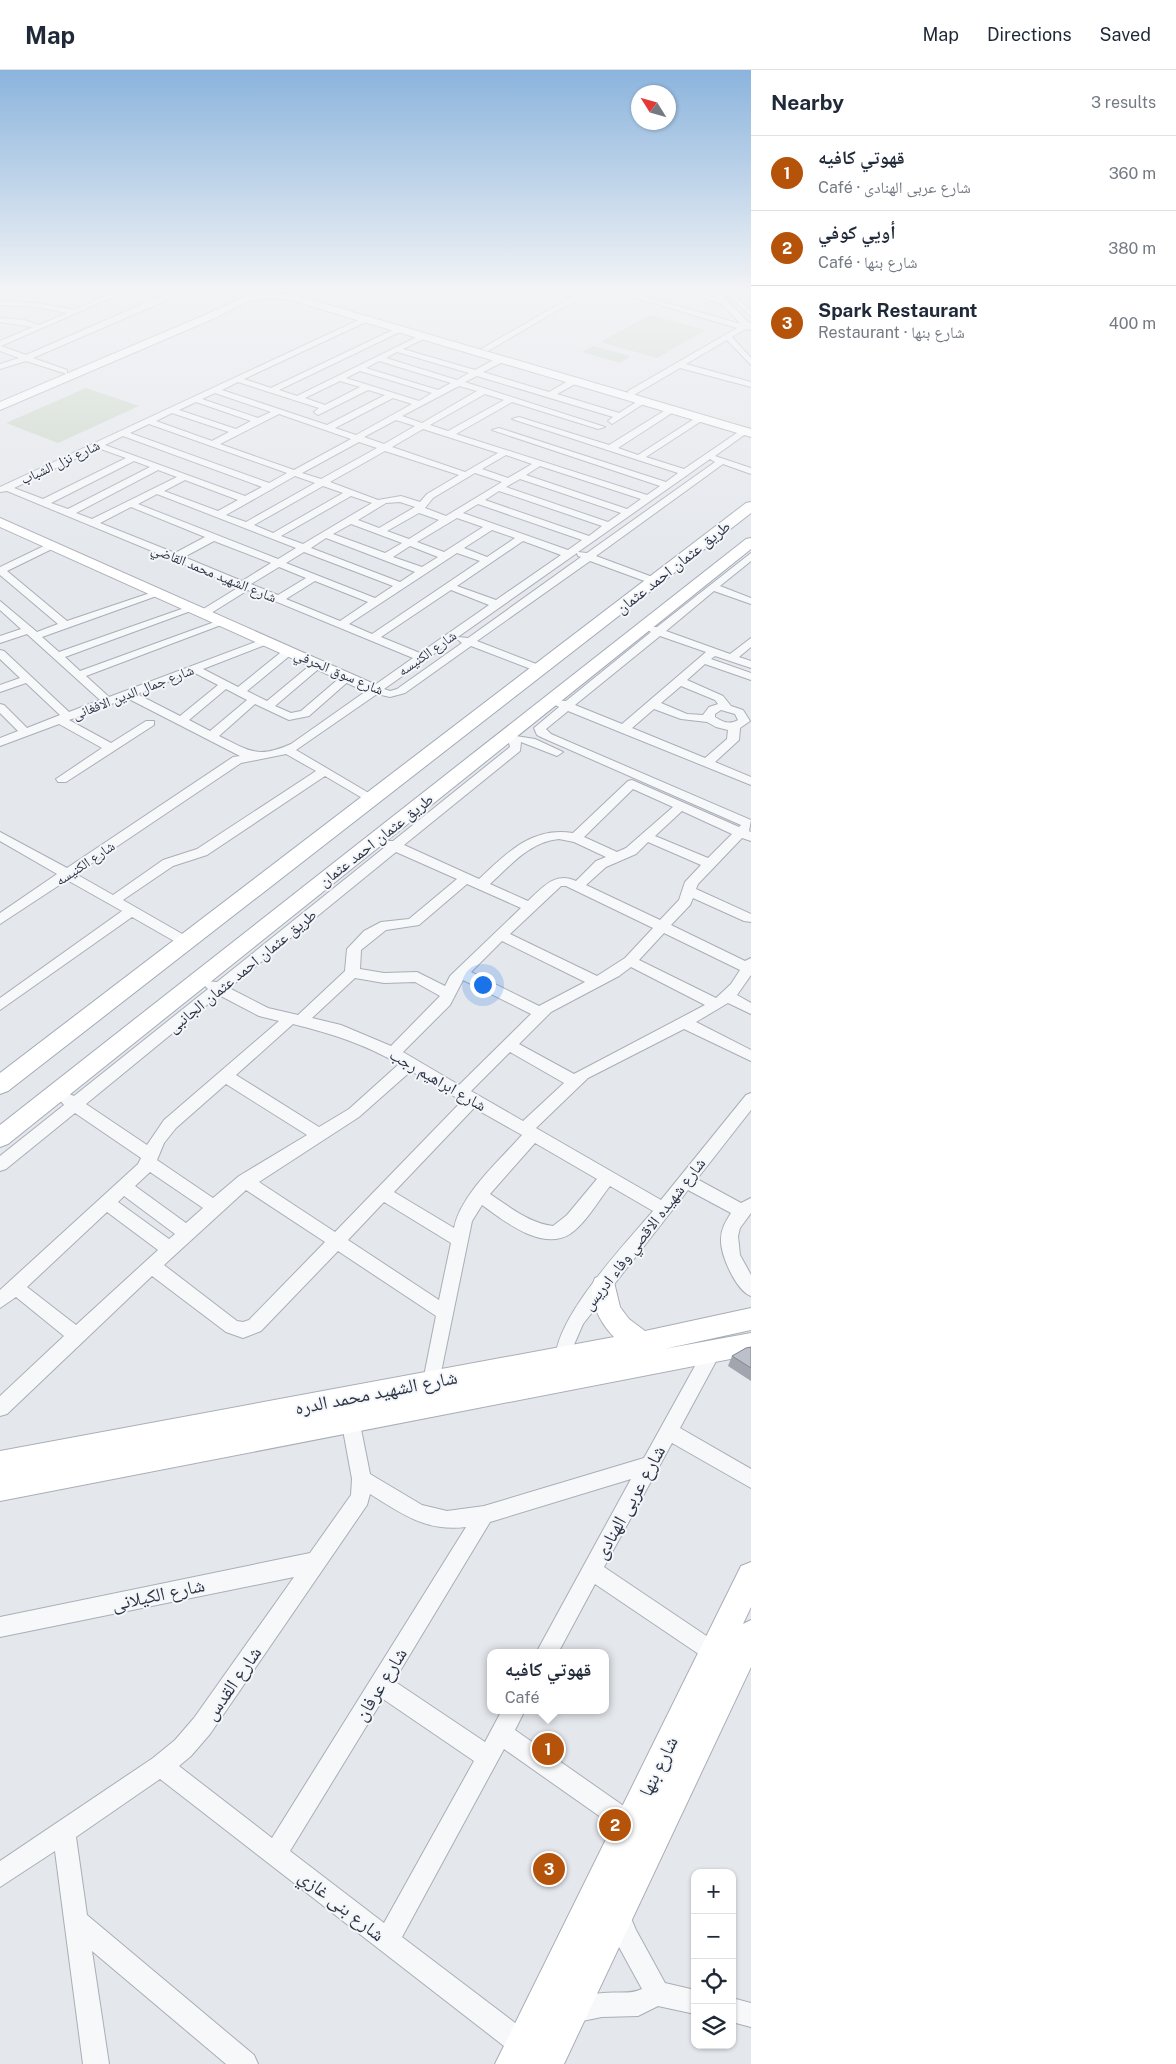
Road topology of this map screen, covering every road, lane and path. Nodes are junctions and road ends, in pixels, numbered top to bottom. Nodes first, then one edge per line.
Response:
1 (28, 384) edge
2 (37, 384) edge
3 (49, 384) edge
4 (227, 384) edge
5 (249, 384) edge
6 (285, 384) edge
7 (327, 384) edge
8 (359, 384) edge
9 (370, 384) edge
10 (411, 384) edge
11 (456, 384) edge
12 (461, 384) edge
13 (513, 384) edge
14 (569, 384) edge
15 (585, 384) edge
16 (598, 384) edge
17 (646, 384) edge
18 (366, 386) junction
19 (523, 387) junction
20 (9, 389) dead end
21 (215, 390) junction
22 (271, 391) junction
23 (484, 391) junction
24 (439, 393) junction
25 (631, 393) junction
26 (392, 395) junction
27 (550, 395) junction
28 (507, 398) junction
29 (0, 399) edge
30 (195, 399) junction
31 (297, 399) junction
32 (568, 400) junction
33 (644, 401) junction
34 (335, 403) junction
35 (420, 404) junction
36 (0, 406) edge
37 (369, 407) junction
38 (537, 407) junction
39 (326, 408) junction
40 (672, 409) junction
41 (172, 410) junction
42 (379, 410) dead end
43 (279, 411) junction
44 (360, 411) junction
45 (550, 411) junction
46 (232, 412) junction
47 (394, 415) junction
48 (620, 416) junction
49 (700, 418) junction
50 (516, 419) junction
51 (303, 420) junction
52 (148, 421) junction
53 (258, 421) junction
54 (209, 422) junction
55 (423, 426) junction
56 (601, 427) junction
57 (328, 428) junction
58 (749, 429) edge
59 (496, 430) junction
60 (237, 432) junction
61 (123, 433) junction
62 (448, 434) junction
63 (568, 436) junction
64 (358, 438) junction
65 (581, 440) junction
66 (476, 442) junction
67 (183, 444) junction
68 (212, 444) junction
69 (98, 445) junction
70 (384, 447) junction
71 (549, 447) junction
72 (610, 449) junction
73 (505, 452) junction
74 (708, 456) junction
75 (133, 458) junction
76 (640, 458) junction
77 (722, 461) junction
78 (539, 463) junction
79 (606, 465) junction
80 (158, 467) junction
81 (220, 469) junction
82 (475, 470) junction
83 (751, 471) edge
84 (685, 472) junction
85 (295, 473) junction
86 (572, 473) junction
87 (466, 475) junction
88 (518, 475) junction
89 (185, 477) junction
90 (586, 478) junction
91 (197, 481) junction
92 (509, 481) junction
93 (322, 483) junction
94 (667, 485) junction
95 (552, 486) junction
96 (270, 487) junction
97 (498, 488) junction
98 (4, 489) edge
99 (157, 491) junction
100 (350, 493) junction
101 (577, 495) junction
102 (648, 498) junction
103 (247, 500) junction
104 (478, 500) junction
105 (532, 500) junction
106 (43, 503) junction
107 (379, 503) junction
108 (131, 504) junction
109 (420, 508) junction
110 (557, 508) junction
111 (512, 512) junction
112 (628, 512) junction
113 (68, 513) junction
114 (456, 514) junction
115 (218, 515) junction
116 (192, 516) junction
117 (749, 516) edge
118 (350, 520) junction
119 (447, 520) junction
120 (0, 522) edge
121 (538, 522) junction
122 (92, 523) junction
123 (610, 525) junction
124 (246, 526) junction
125 (492, 526) junction
126 (380, 531) junction
127 (326, 534) junction
128 (274, 536) junction
129 (520, 536) junction
130 (213, 537) junction
131 (589, 539) junction
132 (751, 542) edge
133 (410, 543) junction
134 (53, 545) junction
135 (304, 548) junction
136 (361, 548) junction
137 (456, 549) junction
138 (571, 552) junction
139 (445, 556) junction
140 (751, 556) edge
141 (176, 557) junction
142 (386, 557) junction
143 (588, 557) junction
144 (488, 561) junction
145 (339, 562) junction
146 (278, 563) junction
147 (2, 568) edge
148 (423, 571) junction
149 (314, 577) junction
150 (352, 580) junction
151 (654, 581) junction
152 (245, 585) junction
153 (401, 586) junction
154 (450, 586) junction
155 (712, 587) junction
156 (160, 593) junction
157 (279, 599) junction
158 (751, 601) edge
159 (376, 602) junction
160 (0, 604) edge
161 (496, 604) junction
162 (199, 611) junction
163 (224, 622) junction
164 (341, 624) junction
165 (65, 625) junction
166 (651, 629) junction
167 (31, 633) junction
168 (452, 635) junction
169 (373, 638) junction
170 (0, 640) edge
171 (266, 641) junction
172 (751, 641) edge
173 (469, 642) junction
174 (289, 651) junction
175 (713, 652) junction
176 (0, 653) edge
177 (57, 656) junction
178 (422, 658) junction
179 (731, 658) junction
180 (704, 660) junction
181 (318, 664) junction
182 (751, 665) edge
183 (194, 669) junction
184 (540, 670) junction
185 (78, 675) junction
186 (347, 677) junction
187 (751, 677) edge
188 (28, 679) junction
189 (679, 682) junction
190 (225, 685) junction
191 (0, 689) edge
192 (375, 690) junction
193 (239, 692) junction
194 (128, 694) junction
195 (503, 698) junction
196 (253, 700) junction
197 (107, 701) junction
198 (652, 704) junction
199 (751, 706) edge
200 (0, 707) edge
201 (267, 707) junction
202 (726, 707) junction
203 (549, 710) junction
204 (745, 716) edge
205 (63, 718) junction
206 (710, 719) junction
207 (181, 720) junction
208 (150, 723) dead end
209 (734, 727) junction
210 (624, 729) junction
211 (463, 730) junction
212 (26, 732) junction
213 (212, 736) junction
214 (506, 737) junction
215 (0, 742) edge
216 (111, 748) junction
217 (288, 750) junction
218 (250, 756) junction
219 (707, 763) junction
220 (325, 772) junction
221 (62, 778) dead end
222 (751, 781) edge
223 (632, 784) junction
224 (373, 799) junction
225 (681, 806) junction
226 (713, 814) junction
227 (748, 829) edge
228 (0, 836) edge
229 (647, 837) junction
230 (379, 838) junction
231 (575, 838) junction
232 (396, 846) junction
233 (616, 857) junction
234 (709, 864) junction
235 (68, 875) junction
236 (466, 878) junction
237 (482, 885) junction
238 (577, 886) junction
239 (688, 891) junction
240 (113, 901) junction
241 (530, 907) junction
242 (132, 911) junction
243 (750, 917) edge
244 (0, 919) edge
245 (662, 927) junction
246 (501, 935) junction
247 (186, 942) junction
248 (630, 961) junction
249 (750, 966) edge
250 (352, 973) junction
251 (462, 973) junction
252 (201, 979) junction
253 (597, 982) junction
254 (219, 989) junction
255 (449, 994) junction
256 (723, 1001) junction
257 (0, 1005) edge
258 (751, 1009) edge
259 (540, 1013) junction
260 (296, 1019) junction
261 (684, 1022) junction
262 (508, 1045) junction
263 (393, 1053) junction
264 (751, 1056) edge
265 (410, 1063) junction
266 (225, 1076) junction
267 (574, 1081) junction
268 (0, 1085) edge
269 (58, 1093) junction
270 (467, 1096) junction
271 (751, 1099) edge
272 (75, 1104) junction
273 (529, 1132) junction
274 (319, 1136) junction
275 (0, 1138) edge
276 (149, 1160) junction
277 (0, 1165) edge
278 (608, 1177) junction
279 (245, 1181) junction
280 (686, 1181) junction
281 (124, 1187) junction
282 (383, 1193) junction
283 (479, 1195) junction
284 (107, 1203) junction
285 (214, 1207) junction
286 (746, 1208) edge
287 (664, 1209) junction
288 (187, 1233) junction
289 (459, 1239) junction
290 (337, 1242) junction
291 (170, 1249) junction
292 (152, 1266) junction
293 (604, 1285) junction
294 (15, 1287) junction
295 (751, 1289) edge
296 (0, 1301) edge
297 (444, 1312) junction
298 (751, 1319) edge
299 (77, 1336) junction
300 (643, 1343) junction
301 (751, 1344) edge
302 (712, 1352) junction
303 (565, 1368) junction
304 (432, 1381) junction
305 (0, 1408) edge
306 (350, 1419) junction
307 (668, 1431) junction
308 (0, 1464) edge
309 (649, 1465) junction
310 (751, 1478) edge
311 (362, 1479) junction
312 (0, 1488) edge
313 (484, 1515) junction
314 (316, 1562) junction
315 (592, 1570) junction
316 (751, 1576) edge
317 (0, 1627) edge
318 (751, 1636) edge
319 (548, 1649) edge
320 (713, 1652) junction
321 (380, 1684) junction
322 (512, 1714) edge
323 (501, 1734) junction
324 (488, 1757) junction
325 (161, 1766) junction
326 (630, 1824) junction
327 (64, 1832) junction
328 (276, 1853) junction
329 (0, 1875) edge
330 (618, 1913) junction
331 (77, 1922) junction
332 (387, 1940) junction
333 (657, 1994) junction
334 (691, 2001) edge
335 (572, 2011) junction
336 (736, 2011) edge
337 (751, 2014) edge
338 (527, 2057) edge
339 (96, 2064) edge
340 (245, 2064) edge

1 - 20 street
2 - 29 street
3 - 36 street
4 - 21 street, شارع نزل الشباب
5 - 22 street
6 - 22 street
7 - 31 street
8 - 18 street
9 - 18 street
10 - 24 street
11 - 24 street
12 - 23 street
13 - 19 street
14 - 27 street
15 - 33 street
16 - 25 street
17 - 25 street
18 - 26 street
18 - 34 street
19 - 27 street
19 - 28 street
21 - 30 street, شارع نزل الشباب
21 - 43 street
22 - 31 street
23 - 28 street
23 - 55 street
24 - 35 street
25 - 58 street
26 - 35 street
26 - 37 street
27 - 32 street
28 - 38 street
28 - 62 street
30 - 41 street, شارع نزل الشباب
30 - 46 street
31 - 39 street
32 - 45 street
32 - 48 street
33 - 40 street
33 - 48 street
34 - 39 street
34 - 44 street
35 - 47 street
37 - 42 street
37 - 44 street
38 - 45 street
38 - 50 street
39 - 51 street
40 - 49 street
40 - 72 street
41 - 52 street, شارع نزل الشباب
41 - 54 street
43 - 51 street
43 - 53 street
44 - 57 street
45 - 56 street
46 - 53 street
46 - 54 street
47 - 55 street
47 - 64 street
48 - 56 street
49 - 58 street
49 - 76 street
50 - 59 street
50 - 63 street
51 - 57 street
52 - 61 street, شارع نزل الشباب
52 - 67 street
53 - 60 street
54 - 60 street
55 - 62 street
55 - 70 street
56 - 65 street
57 - 64 street
58 - 74 street, شارع الكنيسه
59 - 66 street
59 - 71 street
60 - 68 street
61 - 67 street
61 - 69 street, شارع نزل الشباب
62 - 66 street
63 - 65 street
63 - 71 street
64 - 70 street
64 - 85 street
65 - 72 street
66 - 73 street
67 - 68 street
67 - 81 street
68 - 85 street
69 - 75 street
69 - 98 street, شارع نزل الشباب
70 - 87 street
70 - 93 street
71 - 79 street
72 - 76 street
73 - 78 street
73 - 82 street
74 - 77 street
74 - 84 street, شارع الكنيسه
75 - 80 street
75 - 106 street
76 - 84 street
77 - 83 street
77 - 143 street, شارع سوق الحرفي
78 - 86 street
78 - 88 street
79 - 90 street
79 - 94 street
80 - 89 street
80 - 113 street
81 - 91 street
81 - 96 street
82 - 87 street
82 - 92 street
84 - 94 street, شارع الكنيسه
85 - 93 street
85 - 96 street
86 - 90 street
86 - 95 street
87 - 109 street
88 - 92 street
88 - 95 street
89 - 91 street
89 - 99 street
90 - 102 street
91 - 103 street
92 - 97 street
93 - 100 street
93 - 124 street
94 - 102 street, شارع الكنيسه
95 - 101 street
96 - 103 street
97 - 104 street
97 - 105 street
98 - 106 street, شارع الشهيد محمد القاضي
99 - 108 street
99 - 116 street
100 - 107 street
100 - 128 street
101 - 110 street
101 - 112 street
102 - 112 street, شارع الكنيسه
103 - 115 street
104 - 111 street
104 - 114 street
105 - 110 street
105 - 111 street
106 - 113 street, شارع الشهيد محمد القاضي
107 - 109 street
107 - 118 street
108 - 116 street
108 - 122 street
109 - 119 street
109 - 126 street
110 - 123 street
111 - 121 street
112 - 123 street, شارع الكنيسه
113 - 122 street, شارع الشهيد محمد القاضي
114 - 119 street
114 - 125 street
115 - 116 street
115 - 124 street
116 - 130 street
117 - 151 main road, طريق عثمان احمد عثمان
118 - 126 street
118 - 127 street
119 - 133 street
120 - 134 street, شارع سوق الحرفي
121 - 129 street
121 - 131 street
122 - 141 street, شارع الشهيد محمد القاضي
123 - 131 street, شارع الكنيسه
124 - 128 street
125 - 129 street
125 - 137 street
126 - 133 street
127 - 135 street
127 - 136 street
128 - 135 street
129 - 138 street
129 - 144 street
130 - 141 street
130 - 146 street
131 - 138 street, شارع الكنيسه
132 - 166 main road, طريق عثمان احمد عثمان
133 - 139 street
133 - 142 street
134 - 147 street
134 - 156 street, شارع سوق الحرفي
135 - 145 street
135 - 146 street
136 - 142 street
136 - 145 street
137 - 139 street
137 - 144 street
138 - 143 street
138 - 161 street, شارع الكنيسه
139 - 148 street
140 - 155 street
141 - 152 street, شارع الشهيد محمد القاضي
142 - 148 street
143 - 151 street
143 - 173 street, شارع سوق الحرفي
144 - 154 street
145 - 150 street
146 - 149 street
146 - 152 street
147 - 165 street
148 - 153 street
149 - 150 street
149 - 157 street
150 - 153 street
150 - 159 street
151 - 184 main road, طريق عثمان احمد عثمان
152 - 157 street, شارع الشهيد محمد القاضي
152 - 162 street
153 - 159 street
154 - 161 street
154 - 169 street
155 - 158 street
155 - 166 street
156 - 162 street, شارع سوق الحرفي
156 - 165 street
157 - 164 street, شارع الشهيد محمد القاضي
159 - 164 street
160 - 167 street
161 - 168 street, شارع الكنيسه
162 - 163 street, شارع سوق الحرفي
162 - 177 street
163 - 171 street, شارع سوق الحرفي
163 - 185 street
164 - 169 street, شارع الشهيد محمد القاضي
165 - 167 street
166 - 175 street
166 - 203 main road, طريق عثمان احمد عثمان
167 - 170 street
167 - 177 street
168 - 173 street
168 - 178 street, شارع الكنيسه
169 - 178 street, شارع الشهيد محمد القاضي
171 - 174 street, شارع سوق الحرفي
171 - 183 street, شارع جمال الدين الافغانى
172 - 179 street
173 - 184 street
173 - 192 street, شارع سوق الحرفي
174 - 181 street, شارع سوق الحرفي
174 - 193 street
175 - 179 street
175 - 180 street
176 - 188 street
177 - 185 street
178 - 192 street, شارع الكنيسه
179 - 182 street
180 - 187 street
180 - 189 street
181 - 186 street, شارع سوق الحرفي
181 - 201 street
183 - 190 street
183 - 194 street, شارع جمال الدين الافغانى
184 - 195 main road, طريق عثمان احمد عثمان
185 - 197 street
186 - 192 street, شارع سوق الحرفي
186 - 201 street
188 - 191 street
188 - 205 street
189 - 198 street
189 - 202 street
190 - 193 street
190 - 207 street
192 - 217 street, شارع الكنيسه
193 - 196 street
194 - 197 street, شارع جمال الدين الافغانى
194 - 207 street
195 - 203 main road
195 - 211 main road, طريق عثمان احمد عثمان
196 - 201 street
196 - 213 street
197 - 205 street, شارع جمال الدين الافغانى
198 - 206 street
198 - 210 street
199 - 204 street
200 - 212 street
202 - 204 street
202 - 206 street
203 - 210 street
203 - 214 main road, طريق عثمان احمد عثمان
203 - 226 street
204 - 209 street
205 - 212 street, شارع جمال الدين الافغانى
205 - 216 street
206 - 209 street
207 - 213 street
208 - 216 street
209 - 219 street
210 - 219 street
211 - 214 main road
211 - 224 main road, طريق عثمان احمد عثمان
212 - 215 street, شارع جمال الدين الافغانى
213 - 218 street
214 - 223 street
214 - 230 main road, طريق عثمان احمد عثمان
214 - 232 street, طريق عثمان احمد عثمان الجانبى
216 - 221 street
217 - 218 street, شارع الكنيسه
217 - 220 street
218 - 235 street, شارع الكنيسه
219 - 222 street
220 - 224 street
220 - 240 street
223 - 225 street
223 - 231 street
224 - 247 main road, طريق عثمان احمد عثمان
225 - 226 street
225 - 229 street
226 - 227 street
227 - 234 street
228 - 235 street
229 - 233 street
229 - 234 street
230 - 232 street
230 - 252 main road, طريق عثمان احمد عثمان
231 - 233 street
231 - 237 street
232 - 236 street
232 - 254 street, طريق عثمان احمد عثمان الجانبى
233 - 238 street
234 - 239 street
235 - 240 street
235 - 244 street, شارع الكنيسه
236 - 237 street
236 - 250 street
237 - 241 street
238 - 241 street
238 - 245 street
239 - 243 street
239 - 245 street
240 - 242 street
241 - 246 street
242 - 247 street
242 - 257 street
245 - 248 street
245 - 249 street
246 - 251 street
246 - 253 street
247 - 268 main road, طريق عثمان احمد عثمان
248 - 253 street
248 - 256 street
249 - 256 street
250 - 255 street
250 - 260 street
251 - 255 street
251 - 259 street
252 - 254 street, شارع ابراهيم رجب
252 - 269 main road, طريق عثمان احمد عثمان
253 - 259 street
254 - 260 street, شارع ابراهيم رجب
254 - 272 street, طريق عثمان احمد عثمان الجانبى
255 - 263 street
256 - 258 street
256 - 261 street
259 - 262 street
260 - 263 street, شارع ابراهيم رجب
260 - 266 street
261 - 264 street
261 - 267 street
262 - 267 street
262 - 270 street
263 - 265 street, شارع ابراهيم رجب
265 - 270 street, شارع ابراهيم رجب
265 - 274 street
266 - 274 street
266 - 276 street
267 - 273 street
269 - 272 street
269 - 275 main road, طريق عثمان احمد عثمان
270 - 273 street, شارع ابراهيم رجب
270 - 282 street
271 - 280 street, شارع شهيده الاقصي وفاء ادريس
272 - 276 street
272 - 277 street, طريق عثمان احمد عثمان الجانبى
273 - 278 street, شارع ابراهيم رجب
273 - 283 street
274 - 279 street
276 - 281 street
276 - 285 street
278 - 283 street
278 - 287 street, شارع ابراهيم رجب
279 - 285 street
279 - 290 street
280 - 286 street
280 - 287 street, شارع شهيده الاقصي وفاء ادريس
281 - 284 street
281 - 288 street
282 - 289 street
282 - 290 street
283 - 289 street
284 - 291 street
284 - 294 street
285 - 288 street
286 - 295 street
287 - 293 street, شارع شهيده الاقصي وفاء ادريس
288 - 291 street
289 - 297 street
290 - 292 street
290 - 297 street
291 - 292 street
292 - 299 street
293 - 300 street
293 - 303 street, شارع شهيده الاقصي وفاء ادريس
294 - 296 street
294 - 299 street
297 - 304 street
298 - 300 street, شارع الشهيد محمد الدره
299 - 305 street
300 - 303 street, شارع الشهيد محمد الدره
301 - 302 street, شارع الشهيد محمد الدره
302 - 303 street, شارع الشهيد محمد الدره
302 - 307 street, شارع عربى الهنادى
303 - 304 street, شارع الشهيد محمد الدره
303 - 306 street, شارع الشهيد محمد الدره
304 - 308 street, شارع الشهيد محمد الدره
306 - 311 street, شارع القدس
306 - 312 street, شارع الشهيد محمد الدره
307 - 309 street, شارع عربى الهنادى
307 - 310 street
309 - 313 street
309 - 315 street, شارع عربى الهنادى
311 - 313 street
311 - 314 street, شارع القدس
313 - 321 street, شارع عرفان
314 - 317 street, شارع الكيلانى
314 - 325 street, شارع القدس
315 - 319 street, شارع عربى الهنادى
315 - 320 street
316 - 320 street, شارع بنها
318 - 330 street, شارع بنها
320 - 326 street, شارع بنها
321 - 324 street
321 - 328 street, شارع عرفان
322 - 323 street
323 - 324 street
323 - 326 street
324 - 332 street
325 - 327 street, شارع القدس
325 - 328 street, شارع بنى غازي
326 - 338 street, شارع بنها
327 - 329 street, شارع القدس
327 - 331 street
328 - 332 street, شارع بنى غازي
330 - 333 street
330 - 335 street, شارع بنها
331 - 339 street
331 - 340 street
332 - 338 street, شارع بنى غازي
333 - 334 street
333 - 335 street
335 - 338 street, شارع بنها
336 - 337 street

